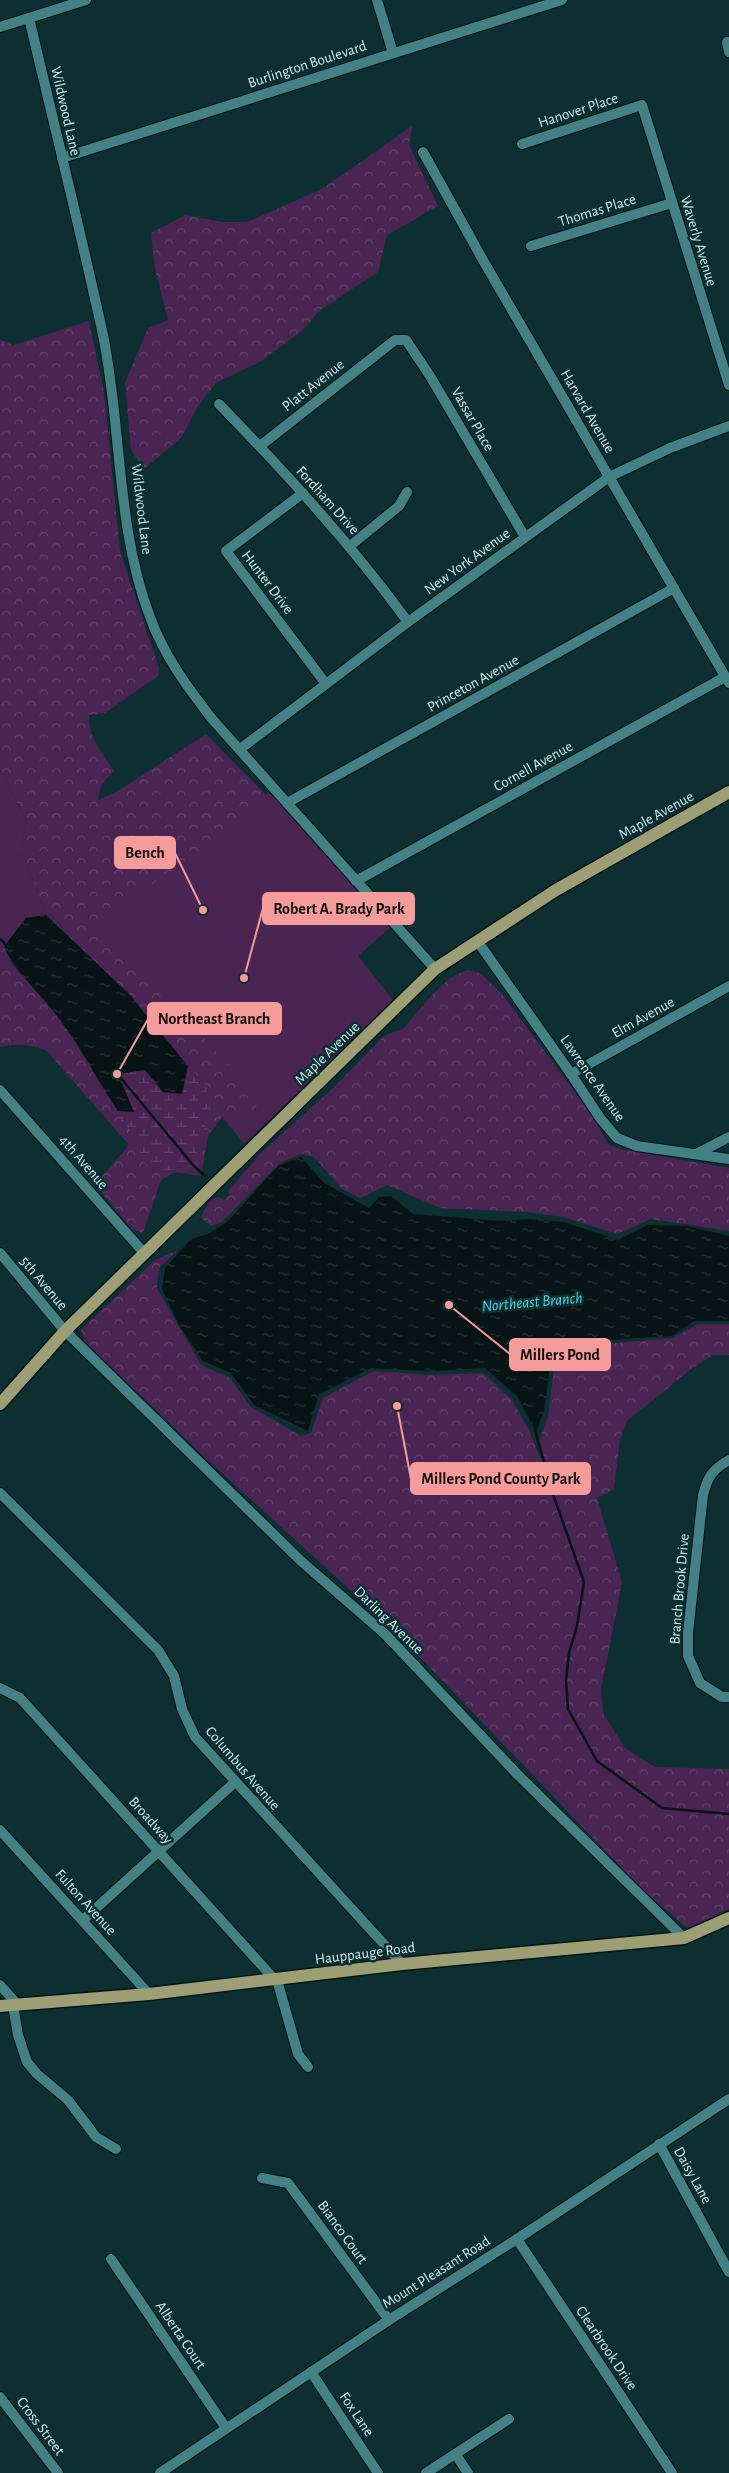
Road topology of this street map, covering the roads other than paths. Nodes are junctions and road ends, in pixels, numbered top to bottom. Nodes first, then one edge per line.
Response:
1 (86, 0) edge
2 (377, 0) edge
3 (562, 0) edge
4 (29, 18) junction
5 (0, 27) edge
6 (393, 52) junction
7 (642, 105) joint
8 (522, 144) dead end
9 (424, 152) dead end
10 (62, 158) junction
11 (672, 203) junction
12 (531, 246) dead end
13 (384, 348) joint
14 (729, 386) edge
15 (218, 404) dead end
16 (729, 426) edge
17 (260, 446) junction
18 (609, 477) junction
19 (407, 492) dead end
20 (303, 493) junction
21 (525, 536) junction
22 (350, 546) junction
23 (674, 588) junction
24 (408, 622) junction
25 (727, 680) edge
26 (326, 684) junction
27 (240, 749) junction
28 (729, 792) edge
29 (287, 803) junction
30 (356, 882) junction
31 (478, 942) junction
32 (435, 969) junction
33 (729, 986) edge
34 (572, 1074) junction
35 (0, 1090) edge
36 (729, 1137) edge
37 (698, 1153) junction
38 (729, 1159) edge
39 (0, 1253) edge
40 (145, 1254) junction
41 (65, 1331) junction
42 (0, 1404) edge
43 (729, 1460) edge
44 (0, 1494) edge
45 (0, 1688) edge
46 (729, 1697) edge
47 (235, 1782) junction
48 (0, 1830) edge
49 (158, 1850) junction
50 (729, 1918) edge
51 (83, 1920) junction
52 (684, 1938) junction
53 (402, 1964) junction
54 (276, 1980) junction
55 (0, 1985) edge
56 (149, 1994) junction
57 (15, 2005) junction
58 (0, 2006) edge
59 (308, 2067) dead end
60 (729, 2099) edge
61 (659, 2144) junction
62 (116, 2149) dead end
63 (262, 2178) dead end
64 (516, 2239) junction
65 (111, 2259) dead end
66 (729, 2272) edge
67 (389, 2320) junction
68 (311, 2372) junction
69 (0, 2397) edge
70 (509, 2419) dead end
71 (226, 2428) junction
72 (456, 2455) junction
73 (58, 2473) edge
74 (160, 2473) edge
75 (378, 2473) edge
76 (426, 2473) edge
77 (468, 2473) edge
78 (672, 2473) edge

1 - 4 street
2 - 6 street
3 - 6 street, Burlington Boulevard
4 - 5 street
4 - 10 street, Wildwood Lane
6 - 10 street, Burlington Boulevard
7 - 8 street, Hanover Place
7 - 11 street, Waverly Avenue
9 - 18 street, Harvard Avenue
10 - 27 street, Wildwood Lane
11 - 12 street, Thomas Place
11 - 14 street, Waverly Avenue
13 - 17 street, Platt Avenue
13 - 21 street, Vassar Place
15 - 17 street, Fordham Drive
16 - 18 street, New York Avenue
17 - 20 street, Fordham Drive
18 - 21 street, New York Avenue
18 - 23 street, Harvard Avenue
19 - 22 street
20 - 22 street, Fordham Drive
20 - 26 street, Hunter Drive
21 - 24 street, New York Avenue
22 - 24 street, Fordham Drive
23 - 25 street, Harvard Avenue
23 - 29 street, Princeton Avenue
24 - 26 street, New York Avenue
25 - 30 street, Cornell Avenue
26 - 27 street, New York Avenue
27 - 29 street, Wildwood Lane
28 - 31 main road, Maple Avenue
29 - 30 street, Wildwood Lane
30 - 32 street, Wildwood Lane
31 - 32 main road, Maple Avenue
31 - 34 street, Lawrence Avenue
32 - 40 main road, Maple Avenue
33 - 34 street, Elm Avenue
34 - 37 street, Lawrence Avenue
35 - 40 street, 4th Avenue
36 - 37 street
37 - 38 street, Lawrence Avenue
39 - 41 street, 5th Avenue
40 - 41 main road, Maple Avenue
41 - 42 main road, Maple Avenue
41 - 52 street, Darling Avenue
43 - 46 street, Branch Brook Drive
44 - 47 street, Columbus Avenue
45 - 49 street, Broadway
47 - 49 street
47 - 53 street, Columbus Avenue
48 - 51 street, Fulton Avenue
49 - 51 street
49 - 54 street, Broadway
50 - 52 main road, Hauppauge Road
51 - 56 street, Fulton Avenue
52 - 53 main road, Hauppauge Road
53 - 54 main road, Hauppauge Road
54 - 56 main road, Hauppauge Road
54 - 59 street
55 - 57 street
56 - 57 main road, Hauppauge Road
57 - 58 main road, Hauppauge Road
57 - 62 street
60 - 61 street, Mount Pleasant Road
61 - 64 street, Mount Pleasant Road
61 - 66 street, Daisy Lane
63 - 67 street, Bianco Court
64 - 67 street, Mount Pleasant Road
64 - 78 street, Clearbrook Drive
65 - 71 street, Alberta Court
67 - 68 street, Mount Pleasant Road
68 - 71 street, Mount Pleasant Road
68 - 75 street, Fox Lane
69 - 73 street, Cross Street
70 - 72 street
71 - 74 street, Mount Pleasant Road
72 - 76 street
72 - 77 street

